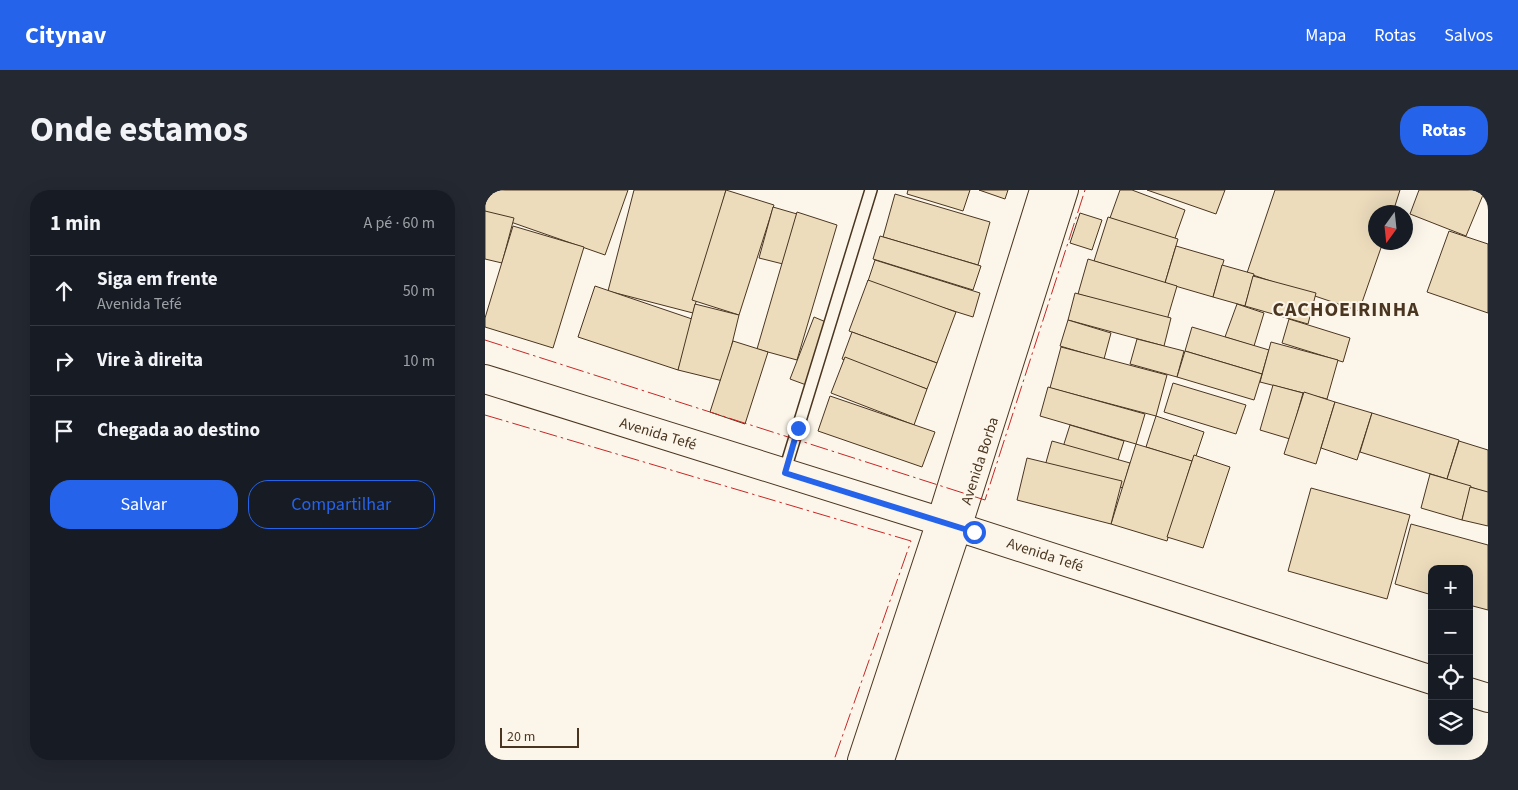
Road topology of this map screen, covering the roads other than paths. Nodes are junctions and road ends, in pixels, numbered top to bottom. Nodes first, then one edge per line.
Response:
1 (871, 190) edge
2 (1042, 190) edge
3 (1066, 190) edge
4 (485, 380) edge
5 (785, 473) junction
6 (949, 525) junction
7 (1428, 679) edge
8 (1473, 693) edge
9 (1488, 698) edge
10 (860, 760) edge
11 (882, 760) edge

1 - 5 lane
2 - 6 street, Avenida Borba
3 - 6 street, Avenida Borba
4 - 5 main road, Avenida Tefé
5 - 6 main road, Avenida Tefé
6 - 7 main road, Avenida Tefé
6 - 10 street, Avenida Borba
6 - 11 street, Avenida Borba
8 - 9 main road

